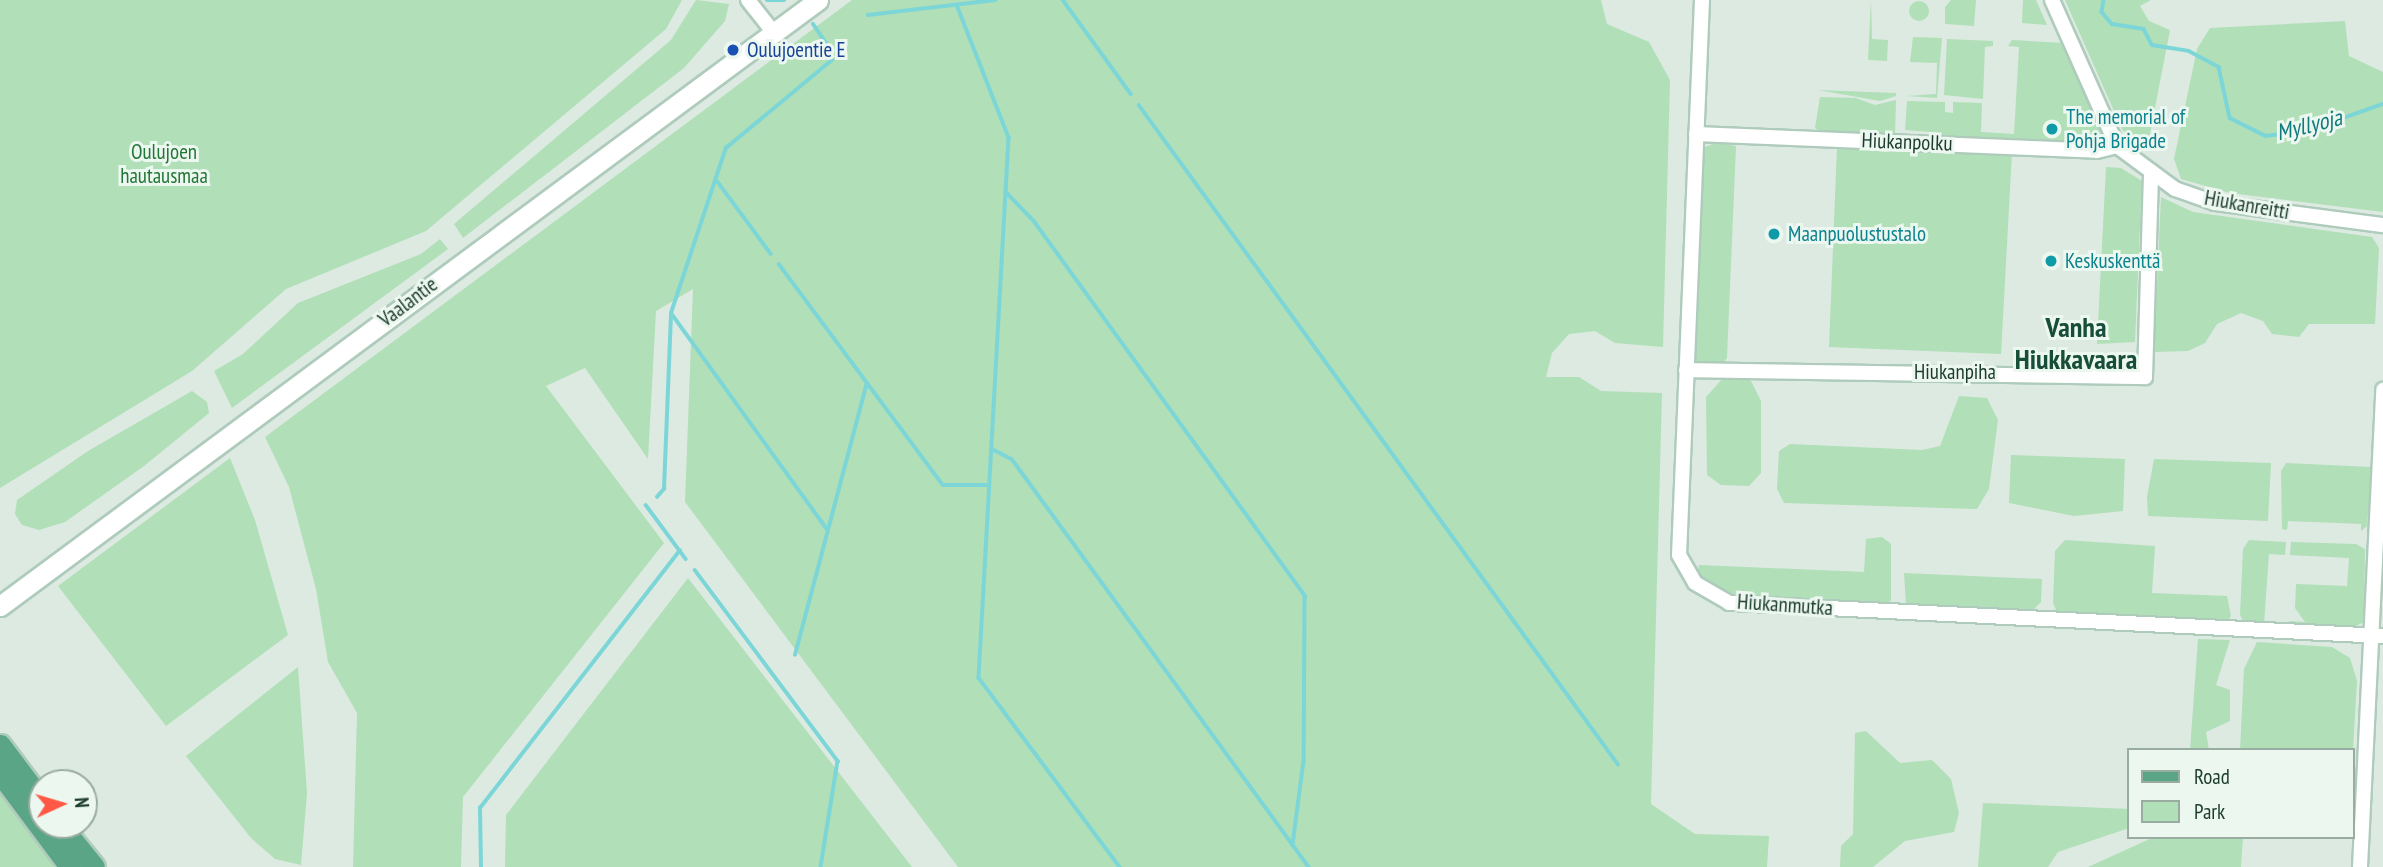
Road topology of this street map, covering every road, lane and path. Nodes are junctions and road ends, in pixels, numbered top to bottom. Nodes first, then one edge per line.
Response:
1 (748, 0) edge
2 (817, 0) edge
3 (1702, 0) edge
4 (2052, 0) edge
5 (774, 33) junction
6 (1696, 134) junction
7 (2117, 146) junction
8 (2151, 172) junction
9 (2383, 225) edge
10 (1686, 370) junction
11 (2383, 390) edge
12 (0, 606) edge
13 (2377, 636) edge
14 (0, 745) edge
15 (0, 773) edge
16 (28, 782) edge
17 (71, 839) edge
18 (71, 867) edge
19 (94, 867) edge
20 (2360, 867) edge

1 - 5 street
2 - 5 street, Vaalantie
3 - 6 street, Hiukanmutka
4 - 7 street, Hiukanreitti
5 - 12 street, Vaalantie
6 - 7 street, Hiukanpolku
6 - 10 street, Hiukanmutka
7 - 8 street, Hiukanreitti
8 - 9 street, Hiukanreitti
8 - 10 street, Hiukanpiha
10 - 13 street, Hiukanmutka
11 - 13 street
13 - 20 street
14 - 16 main road
15 - 18 main road
17 - 19 main road

